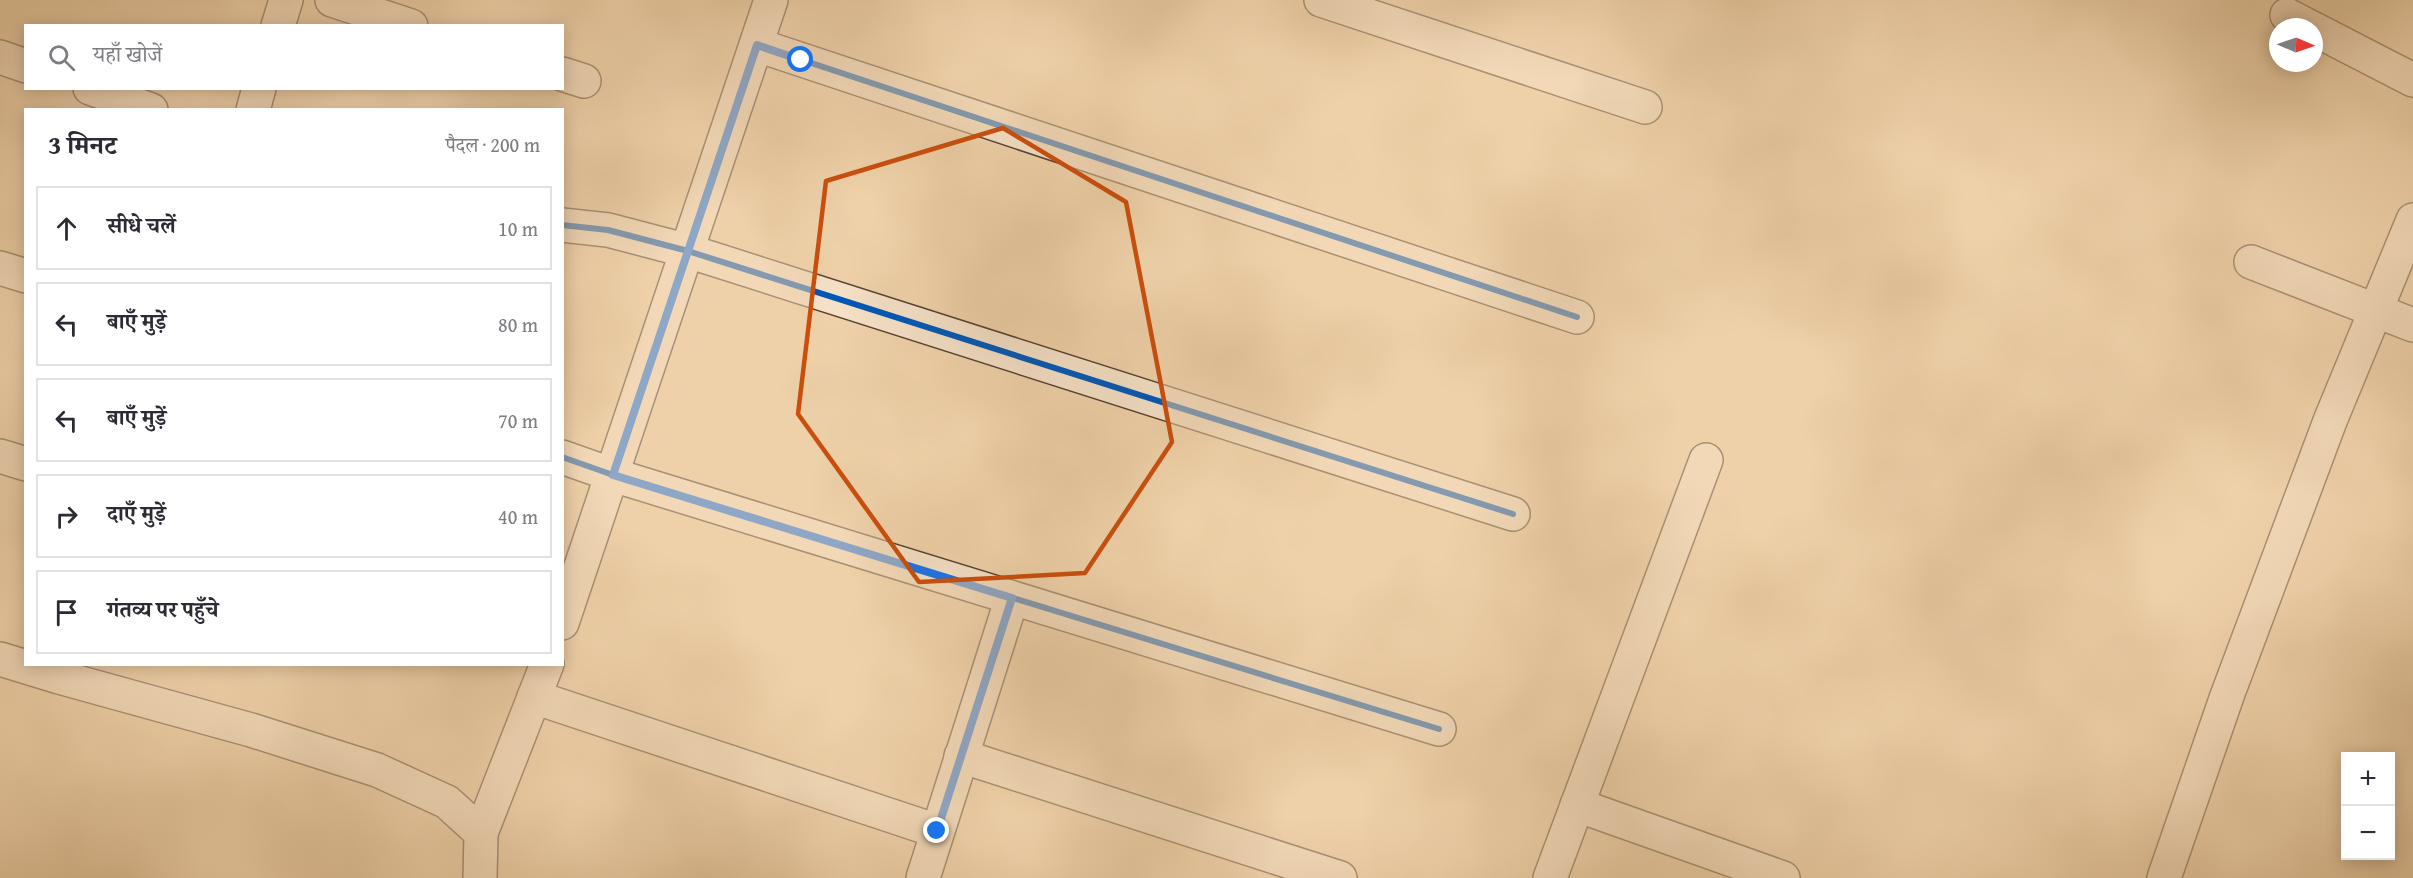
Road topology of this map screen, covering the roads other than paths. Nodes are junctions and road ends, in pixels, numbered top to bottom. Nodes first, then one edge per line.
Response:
1 (286, 0) edge
2 (332, 0) edge
3 (771, 0) edge
4 (1321, 0) edge
5 (279, 24) edge
6 (405, 24) edge
7 (2323, 34) edge
8 (757, 45) junction
9 (0, 57) edge
10 (24, 65) edge
11 (2413, 80) edge
12 (96, 90) edge
13 (258, 90) edge
14 (1645, 107) dead end
15 (145, 108) edge
16 (254, 108) edge
17 (2413, 220) edge
18 (564, 225) edge
19 (688, 251) junction
20 (2251, 262) dead end
21 (0, 268) edge
22 (24, 275) edge
23 (2376, 309) junction
24 (1577, 317) dead end
25 (2413, 325) edge
26 (0, 456) edge
27 (564, 458) edge
28 (1706, 460) dead end
29 (24, 463) edge
30 (613, 475) junction
31 (1514, 514) dead end
32 (1012, 598) junction
33 (564, 617) edge
34 (0, 659) edge
35 (24, 664) edge
36 (36, 666) edge
37 (546, 666) edge
38 (61, 671) edge
39 (534, 697) junction
40 (1438, 729) dead end
41 (962, 756) junction
42 (1577, 805) junction
43 (937, 831) junction
44 (481, 833) junction
45 (480, 878) edge
46 (923, 878) edge
47 (1340, 878) edge
48 (1550, 878) edge
49 (1783, 878) edge
50 (2164, 878) edge

1 - 5 street
2 - 6 street
3 - 8 street
4 - 14 street
7 - 11 street
8 - 19 street
8 - 24 street
9 - 10 street
12 - 15 street
13 - 16 street
17 - 23 street
18 - 19 street
19 - 30 street
19 - 31 street
20 - 23 street
21 - 22 street
23 - 25 street
23 - 50 street
26 - 29 street
27 - 30 street
28 - 42 street
30 - 32 street
30 - 33 street
32 - 40 street
32 - 41 street
34 - 35 street
36 - 38 street
37 - 39 street
38 - 44 street
39 - 43 street
39 - 44 street
41 - 43 street
41 - 47 street
42 - 48 street
42 - 49 street
43 - 46 street
44 - 45 street

